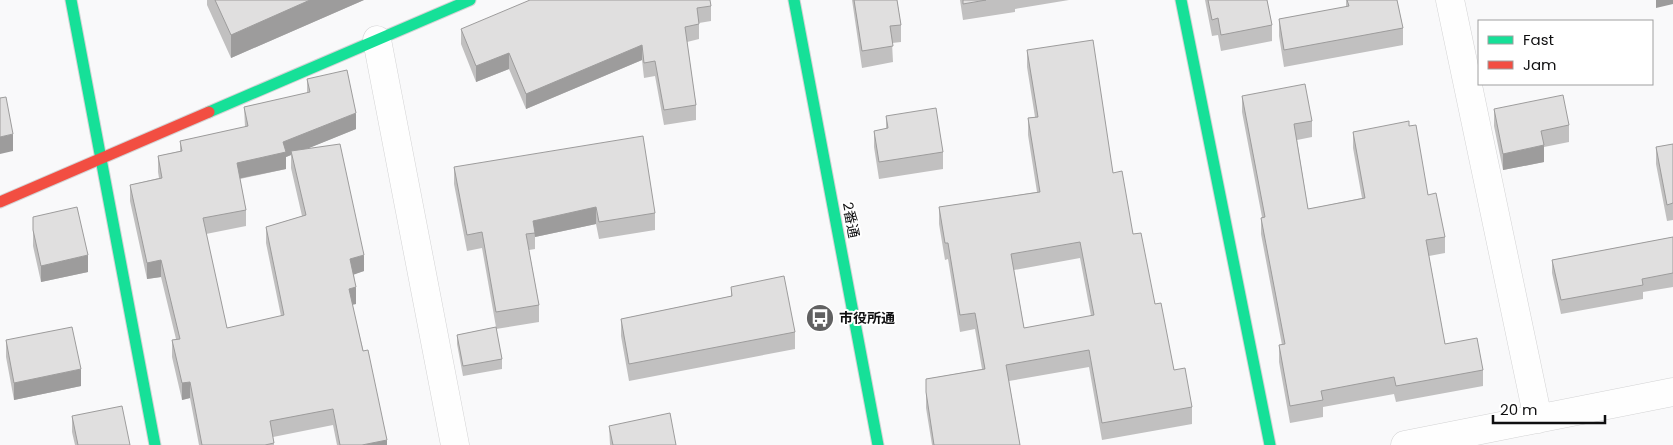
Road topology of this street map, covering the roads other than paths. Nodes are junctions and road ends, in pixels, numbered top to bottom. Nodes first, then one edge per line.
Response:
1 (72, 0) edge
2 (470, 0) edge
3 (794, 0) edge
4 (1181, 0) edge
5 (1450, 0) edge
6 (377, 40) junction
7 (101, 158) junction
8 (0, 202) edge
9 (1673, 392) edge
10 (1538, 419) junction
11 (155, 445) edge
12 (455, 445) edge
13 (878, 445) edge
14 (1270, 445) edge
15 (1405, 445) edge

1 - 7 street
2 - 6 street
3 - 13 street, 2番通
4 - 14 street
5 - 10 street
6 - 7 street
6 - 12 street
7 - 8 street
7 - 11 street
9 - 10 street
10 - 15 street

